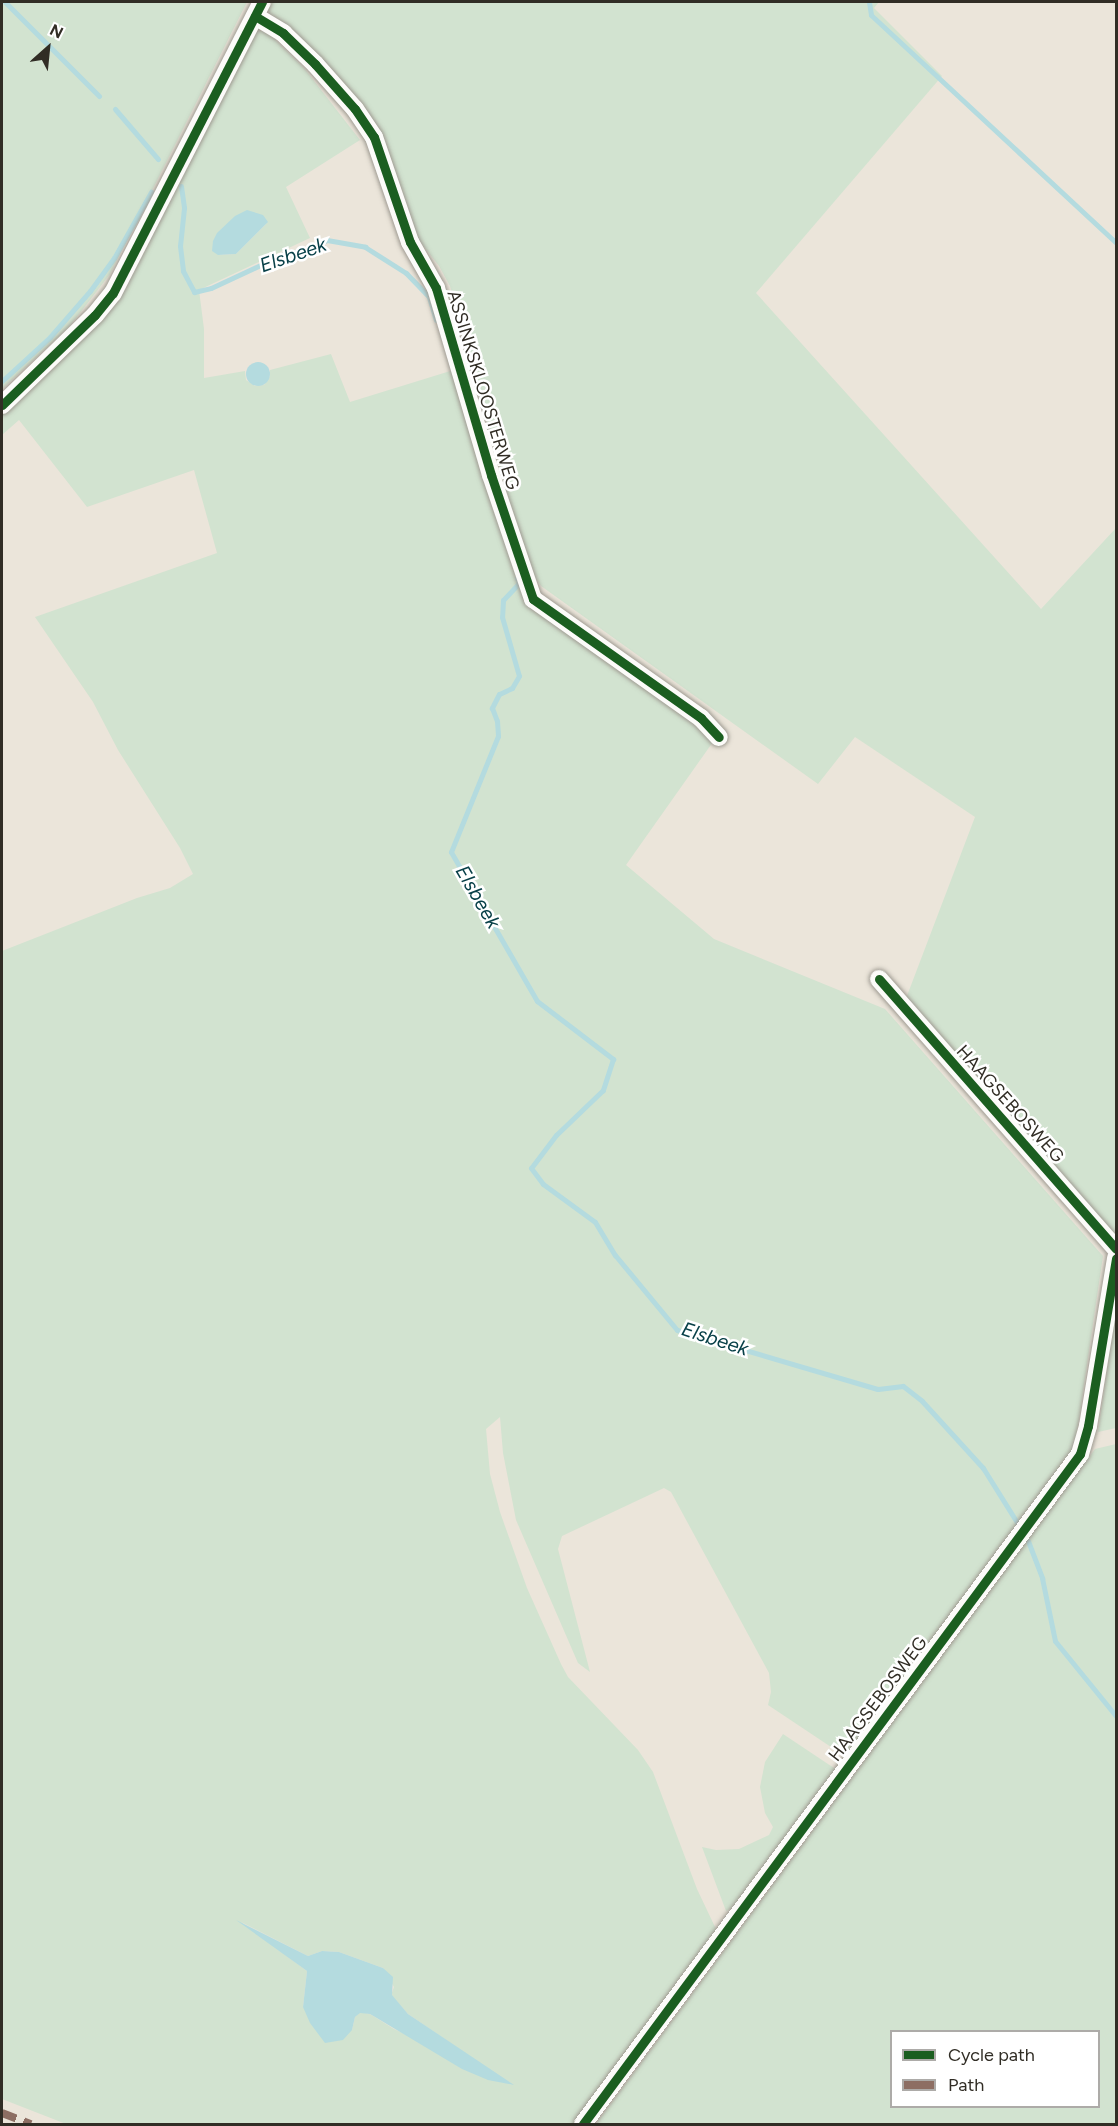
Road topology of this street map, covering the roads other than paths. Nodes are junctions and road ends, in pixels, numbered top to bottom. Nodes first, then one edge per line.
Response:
1 (259, 9) edge
2 (2, 405) edge
3 (719, 737) dead end
4 (879, 979) dead end
5 (1116, 1249) edge
6 (1116, 1258) edge
7 (583, 2124) edge

1 - 2 street, ASSINKSKLOOSTERWEG
1 - 3 street, ASSINKSKLOOSTERWEG
4 - 5 street, HAAGSEBOSWEG
6 - 7 street, HAAGSEBOSWEG

